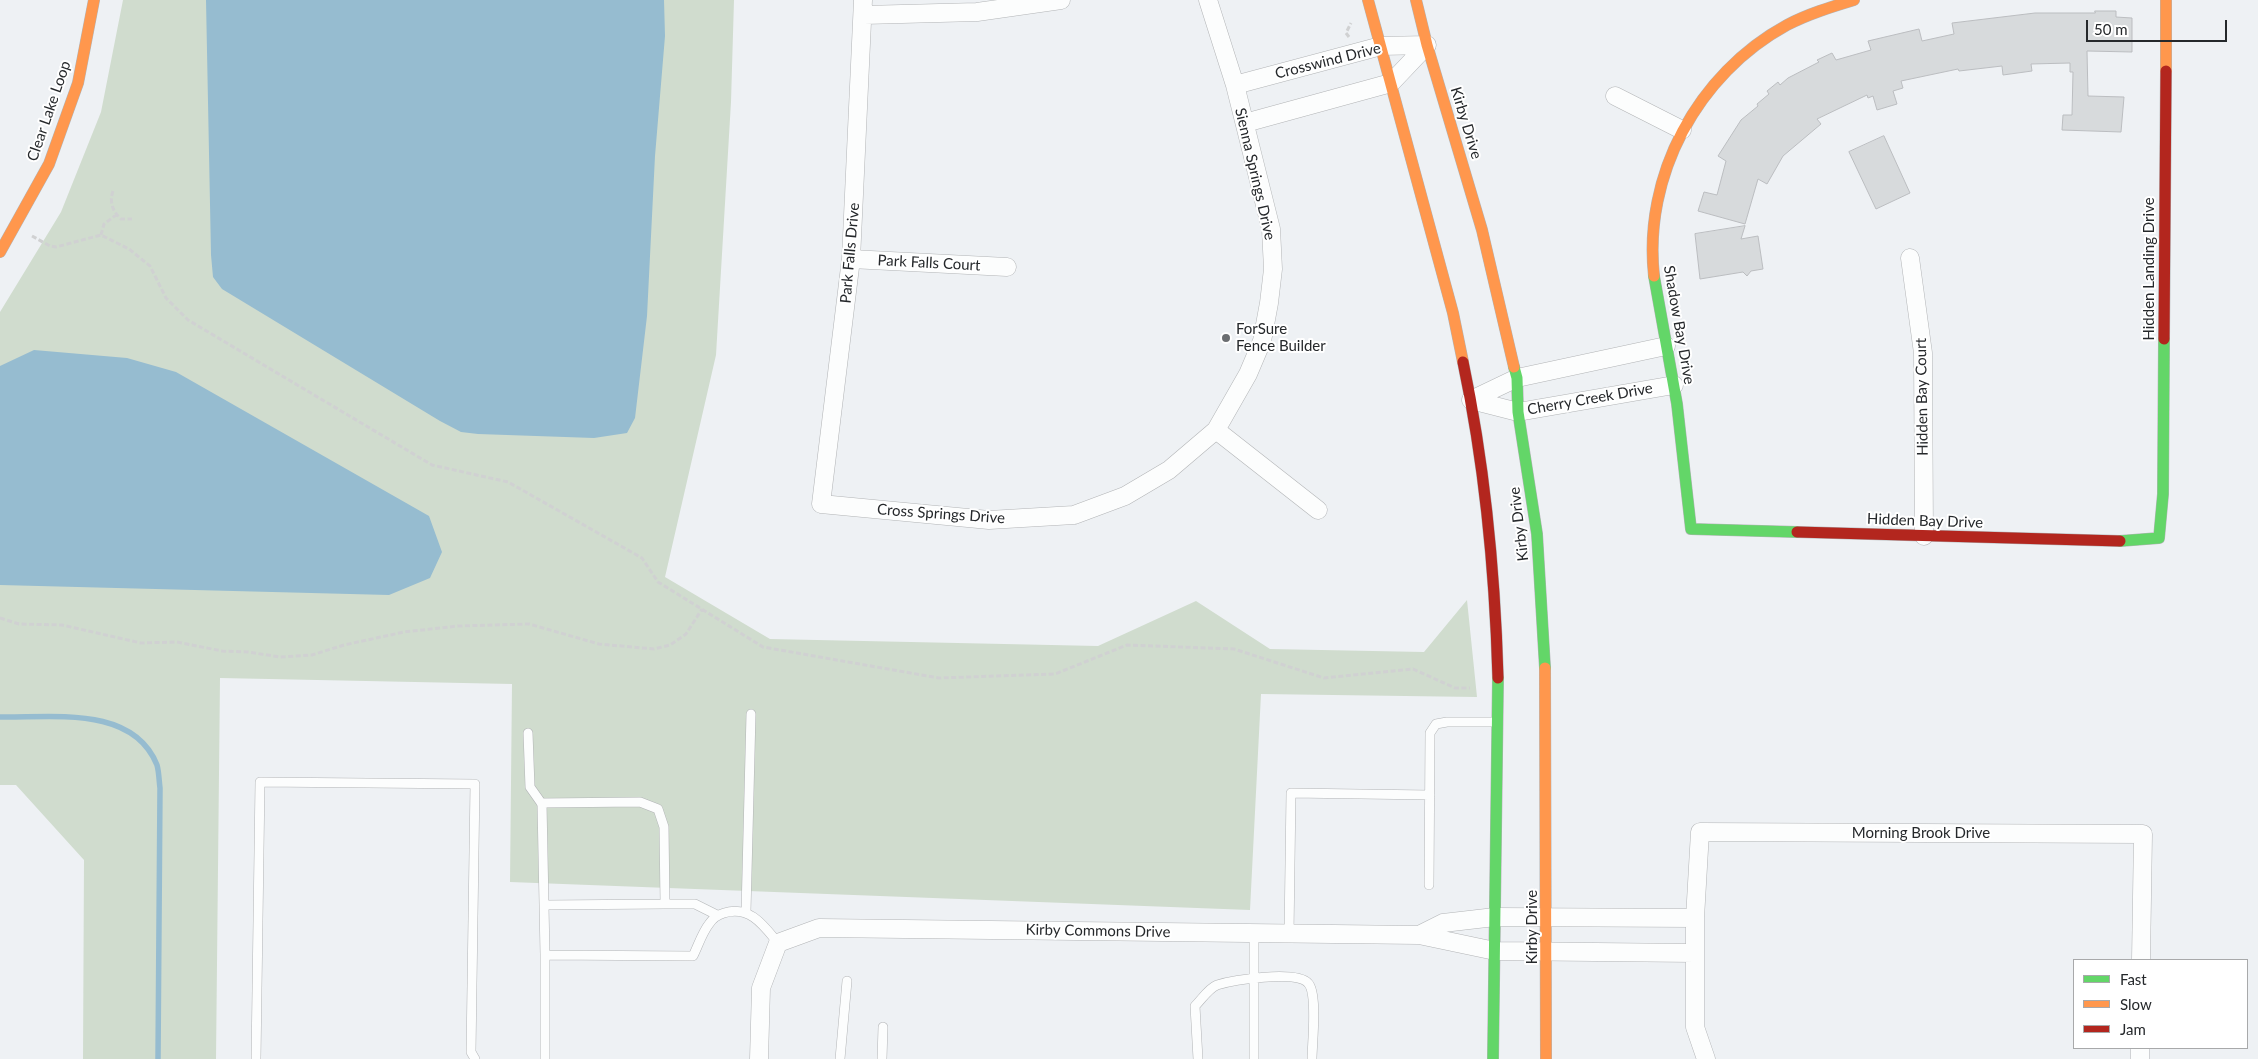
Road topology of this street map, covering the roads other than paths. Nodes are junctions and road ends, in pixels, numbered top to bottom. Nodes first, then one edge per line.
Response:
1 (94, 0) edge
2 (1061, 0) edge
3 (1208, 0) edge
4 (1368, 0) edge
5 (1416, 0) edge
6 (1854, 0) edge
7 (2166, 0) edge
8 (864, 8) edge
9 (1427, 45) junction
10 (1381, 46) junction
11 (1391, 83) junction
12 (1235, 86) junction
13 (1615, 96) dead end
14 (1245, 123) junction
15 (1682, 130) junction
16 (0, 252) edge
17 (1910, 258) dead end
18 (852, 259) junction
19 (1007, 267) dead end
20 (1666, 346) junction
21 (1517, 378) junction
22 (1674, 385) junction
23 (1471, 400) junction
24 (1518, 412) junction
25 (1216, 430) junction
26 (821, 504) joint
27 (1318, 510) dead end
28 (1690, 529) joint
29 (1924, 536) junction
30 (2159, 538) joint
31 (751, 714) dead end
32 (1496, 722) junction
33 (528, 733) dead end
34 (1430, 795) junction
35 (541, 803) junction
36 (1429, 885) dead end
37 (665, 904) junction
38 (545, 905) junction
39 (746, 912) junction
40 (717, 915) junction
41 (1495, 917) junction
42 (1546, 917) junction
43 (1695, 918) junction
44 (1254, 933) junction
45 (1289, 934) junction
46 (1419, 935) junction
47 (778, 943) junction
48 (1495, 951) junction
49 (1547, 953) junction
50 (1695, 953) junction
51 (545, 955) junction
52 (2141, 959) edge
53 (1254, 979) junction
54 (847, 981) dead end
55 (883, 1027) dead end
56 (256, 1059) edge
57 (475, 1059) edge
58 (545, 1059) edge
59 (760, 1059) edge
60 (840, 1059) edge
61 (882, 1059) edge
62 (1198, 1059) edge
63 (1254, 1059) edge
64 (1312, 1059) edge
65 (1493, 1059) edge
66 (1546, 1059) edge
67 (1706, 1059) edge

1 - 16 main road, Clear Lake Loop
2 - 8 street
3 - 12 street, Sienna Springs Drive
4 - 10 main road, Kirby Drive
5 - 9 main road, Kirby Drive
6 - 15 main road, Shadow Bay Drive
7 - 30 main road, Hidden Landing Drive
8 - 18 street, Park Falls Drive
9 - 10 street, Crosswind Drive
9 - 11 street
9 - 21 main road, Kirby Drive
10 - 11 main road, Kirby Drive
10 - 12 street, Crosswind Drive
11 - 14 street
11 - 23 main road, Kirby Drive
12 - 14 street, Sienna Springs Drive
13 - 15 street
14 - 25 street, Sienna Springs Drive
15 - 20 main road, Shadow Bay Drive
17 - 29 street, Hidden Bay Court
18 - 19 street, Park Falls Court
18 - 26 street, Park Falls Drive
20 - 21 street
20 - 22 main road, Shadow Bay Drive
21 - 23 street
21 - 24 main road, Kirby Drive
22 - 24 street, Cherry Creek Drive
22 - 28 main road, Shadow Bay Drive
23 - 24 street, Cherry Creek Drive
23 - 32 main road, Kirby Drive
24 - 42 main road, Kirby Drive
25 - 26 street, Cross Springs Drive
25 - 27 street
28 - 29 main road, Hidden Bay Drive
29 - 30 main road, Hidden Bay Drive
31 - 39 lane
32 - 34 lane
32 - 41 main road, Kirby Drive
33 - 35 lane
34 - 36 lane
34 - 45 lane
35 - 37 lane
35 - 38 lane
37 - 38 lane
37 - 40 lane
38 - 51 lane
39 - 40 lane
39 - 47 lane
40 - 51 lane
41 - 42 street, Kirby Commons Drive
41 - 46 street, Kirby Commons Drive
41 - 48 main road, Kirby Drive
42 - 43 street, Kirby Commons Drive
42 - 49 main road, Kirby Drive
43 - 50 street
43 - 52 street, Morning Brook Drive
44 - 45 street, Kirby Commons Drive
44 - 47 street, Kirby Commons Drive
44 - 53 lane
45 - 46 street, Kirby Commons Drive
46 - 48 street, Kirby Commons Drive
47 - 59 street
48 - 49 street, Kirby Commons Drive
48 - 65 main road, Kirby Drive
49 - 50 street, Kirby Commons Drive
49 - 66 main road, Kirby Drive
50 - 67 street
51 - 58 lane
53 - 62 lane
53 - 63 lane
53 - 64 lane
54 - 60 lane
55 - 61 lane
56 - 57 lane

